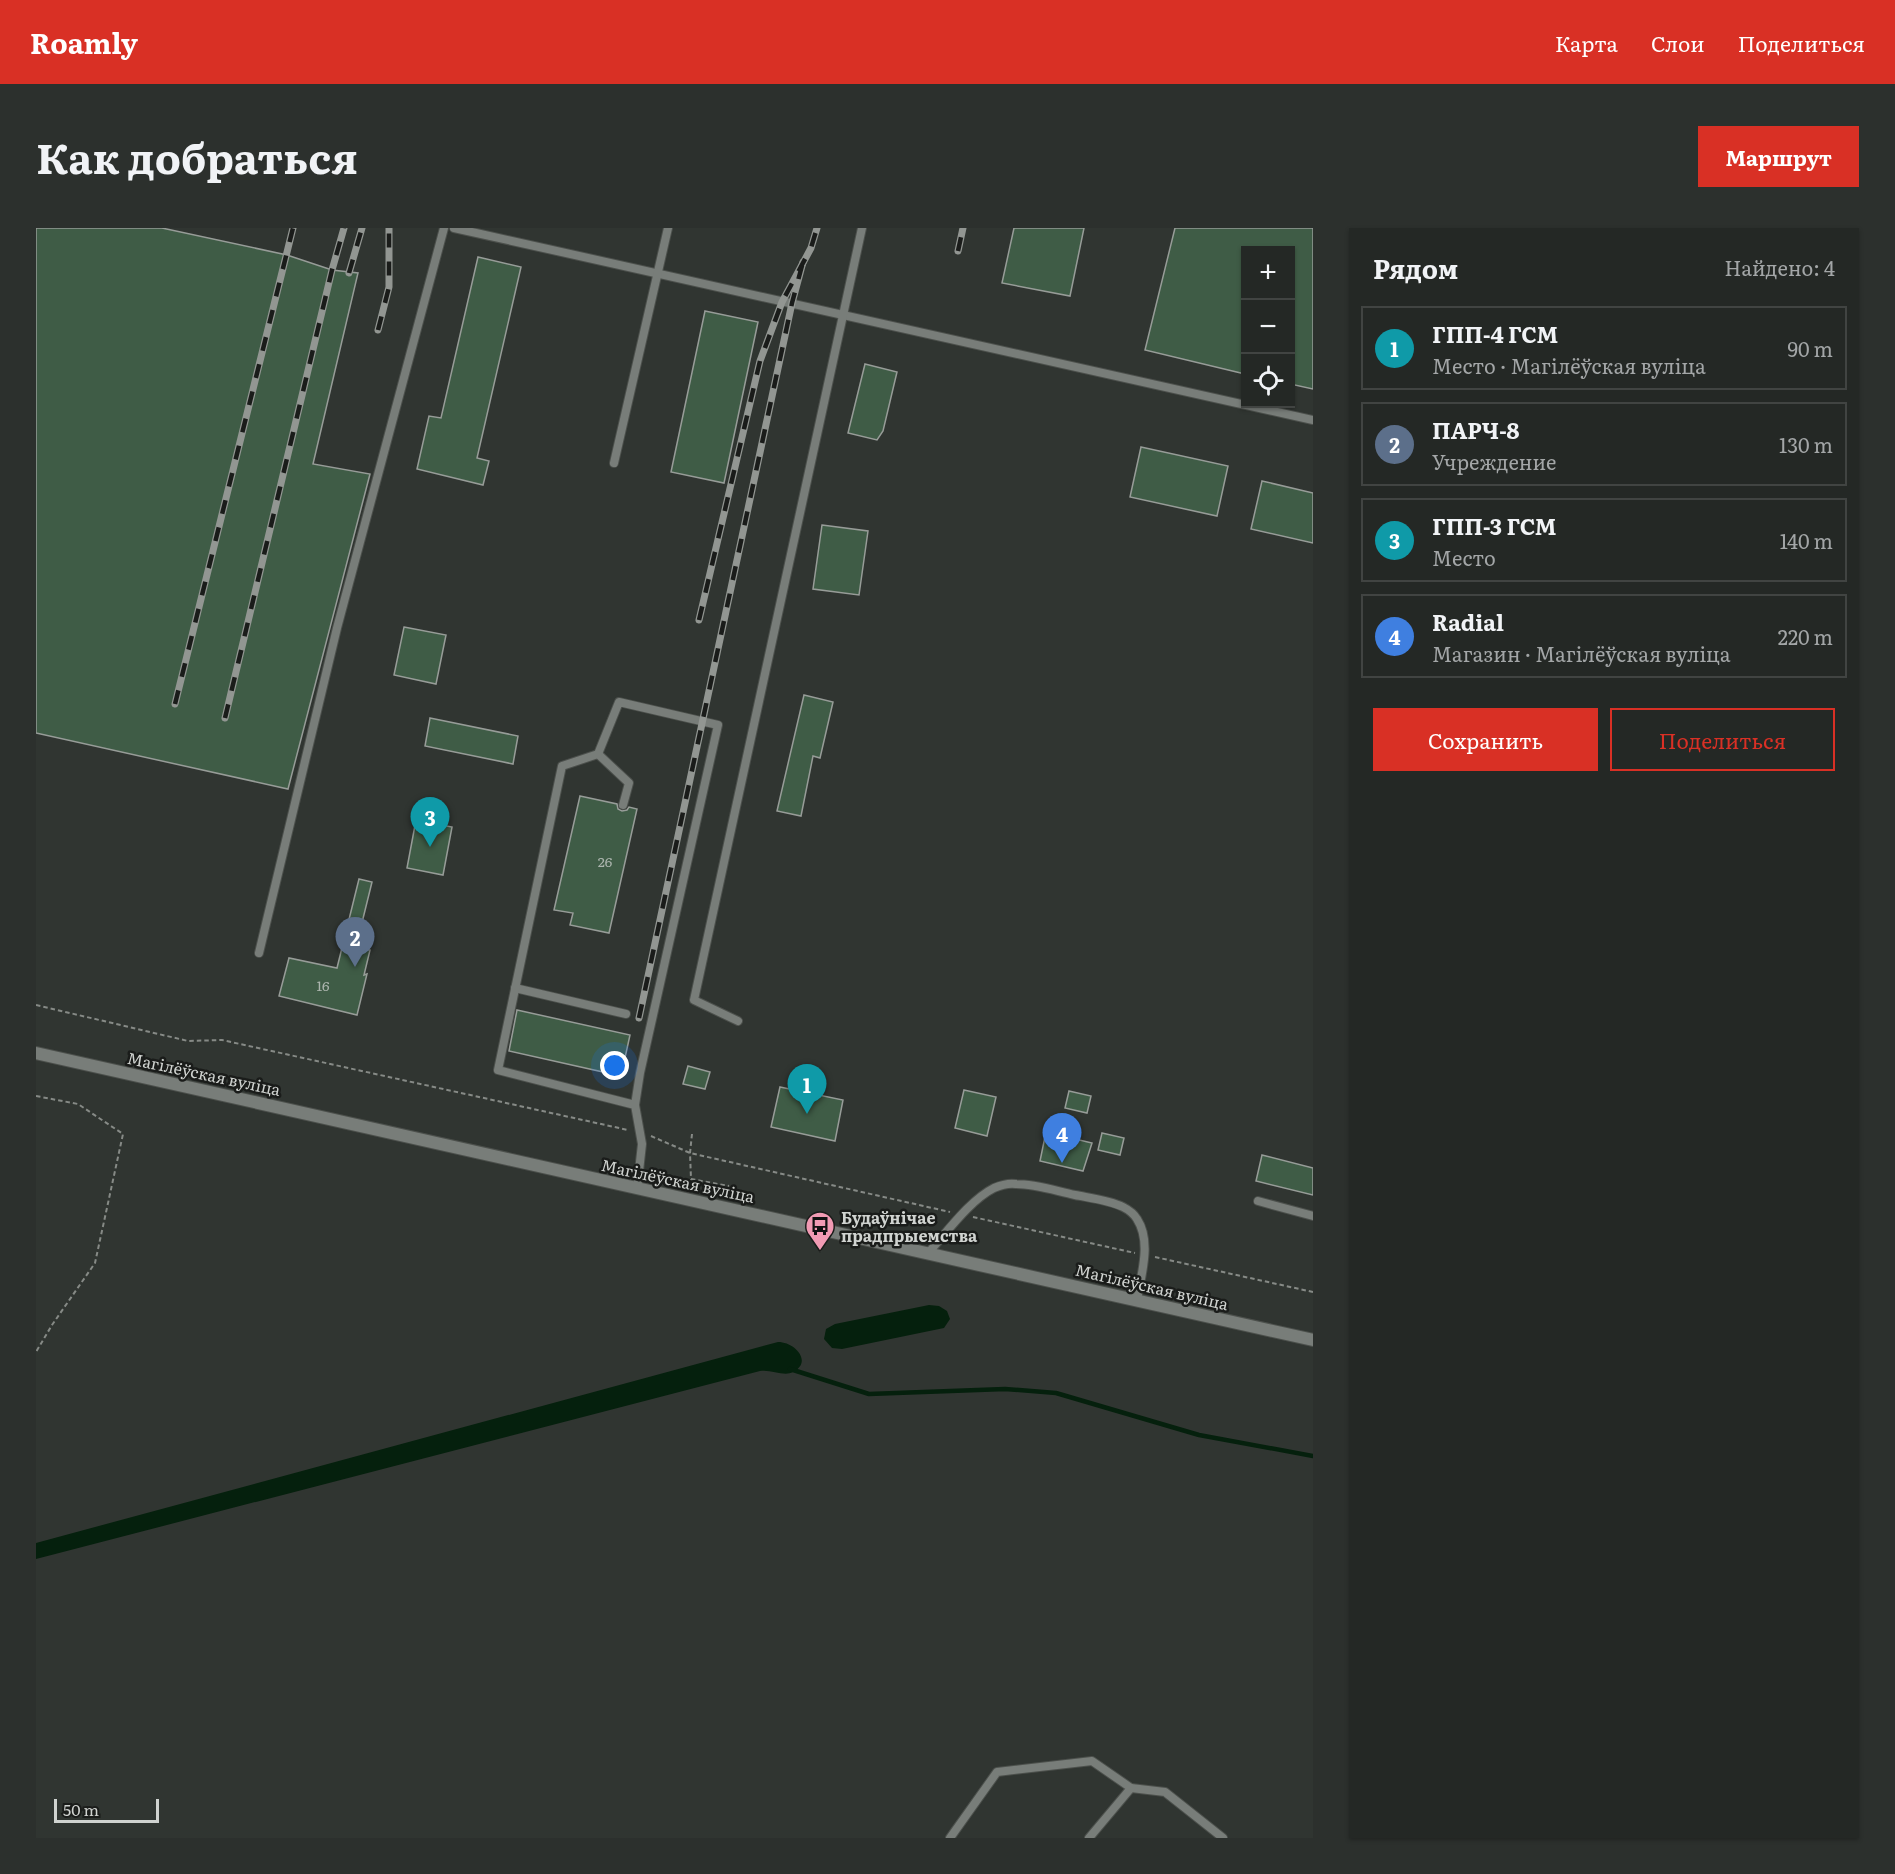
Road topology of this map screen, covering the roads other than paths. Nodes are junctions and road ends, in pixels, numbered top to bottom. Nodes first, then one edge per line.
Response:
1 (444, 228) edge
2 (454, 228) edge
3 (668, 228) edge
4 (862, 228) edge
5 (658, 274) junction
6 (843, 315) junction
7 (1313, 420) edge
8 (614, 463) dead end
9 (598, 754) junction
10 (623, 805) dead end
11 (259, 953) dead end
12 (515, 988) junction
13 (626, 1014) dead end
14 (738, 1021) dead end
15 (36, 1053) edge
16 (635, 1105) junction
17 (637, 1189) junction
18 (1258, 1201) dead end
19 (1313, 1216) edge
20 (929, 1252) junction
21 (1137, 1300) junction
22 (1313, 1340) edge
23 (1131, 1788) junction
24 (950, 1838) edge
25 (1089, 1838) edge
26 (1223, 1838) edge

1 - 11 lane
2 - 5 lane
3 - 5 lane
4 - 6 lane
5 - 6 lane
5 - 8 lane
6 - 7 lane
6 - 14 lane
9 - 10 lane
9 - 12 lane
9 - 16 lane
12 - 13 lane
12 - 16 lane
15 - 17 street, Магілёўская вуліца
16 - 17 lane
17 - 20 street, Магілёўская вуліца
18 - 19 lane
20 - 21 street, Магілёўская вуліца
20 - 21 lane
21 - 22 street, Магілёўская вуліца
23 - 24 lane
23 - 25 lane
23 - 26 lane

